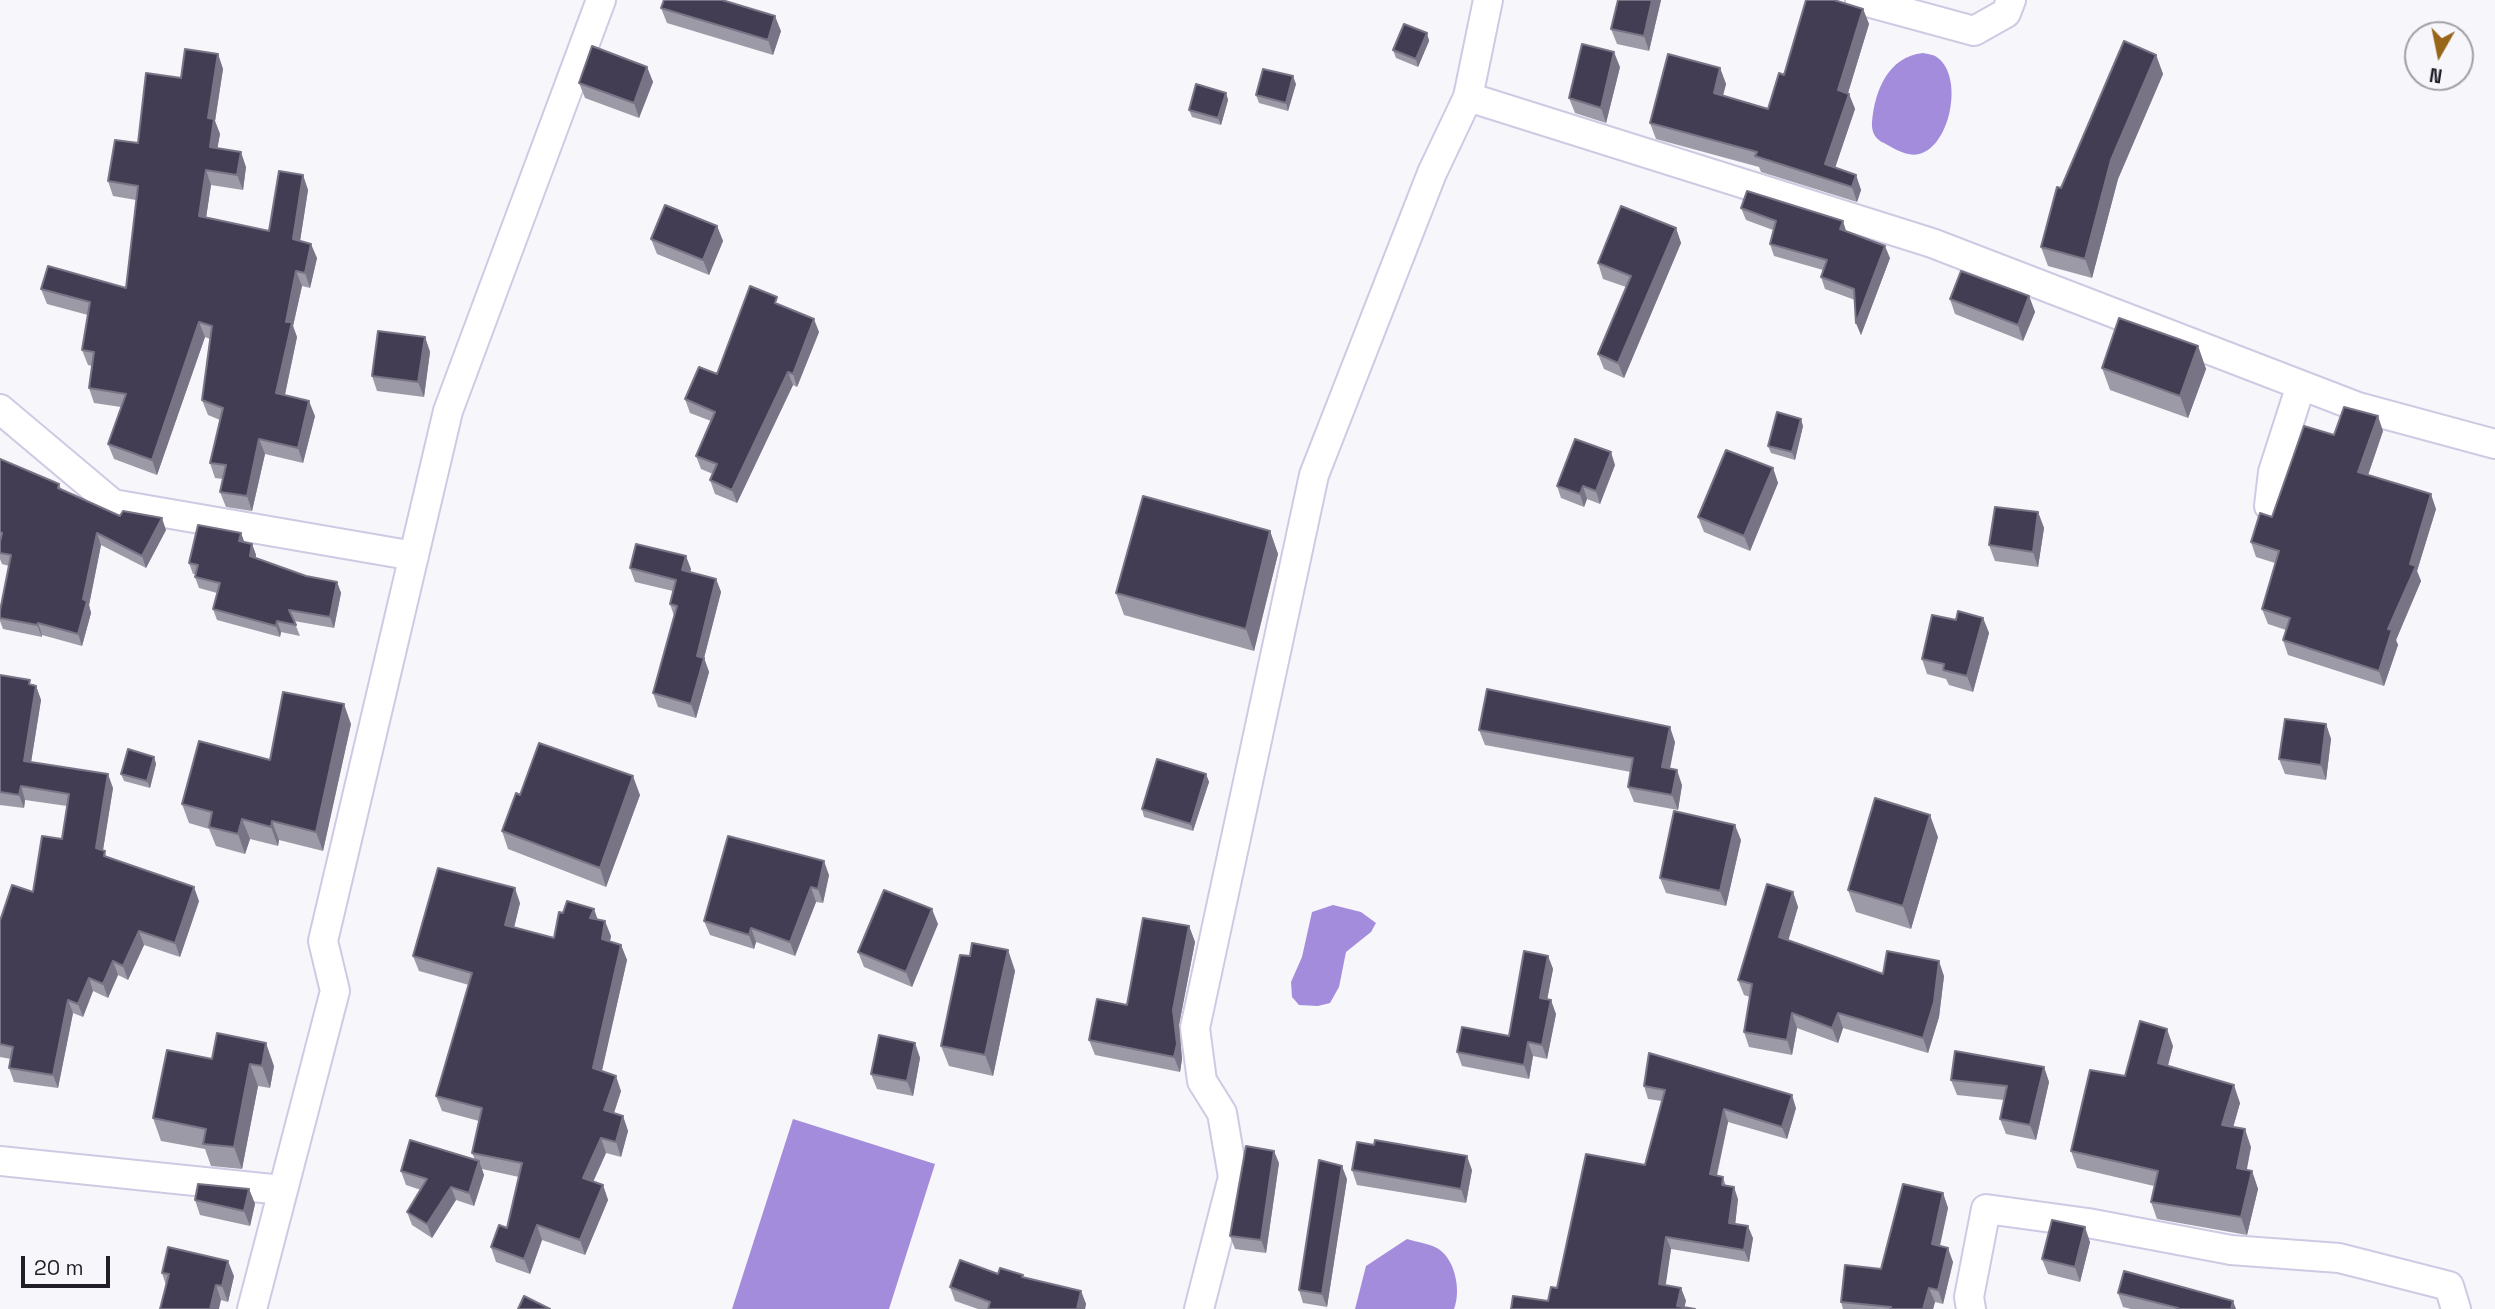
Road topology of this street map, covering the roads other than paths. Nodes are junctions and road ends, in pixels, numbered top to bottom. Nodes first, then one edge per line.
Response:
1 (601, 0) edge
2 (1488, 0) edge
3 (1860, 0) edge
4 (2011, 0) edge
5 (1468, 97) junction
6 (2301, 385) junction
7 (0, 409) edge
8 (2495, 443) edge
9 (2269, 506) dead end
10 (414, 556) junction
11 (0, 1161) edge
12 (282, 1190) junction
13 (252, 1309) edge
14 (1199, 1309) edge
15 (1971, 1309) edge
16 (2456, 1309) edge

1 - 10 street
2 - 5 street
3 - 4 street
5 - 6 street
5 - 14 street
6 - 8 street
6 - 9 street
7 - 10 street
10 - 12 street
11 - 12 street
12 - 13 street
15 - 16 street

